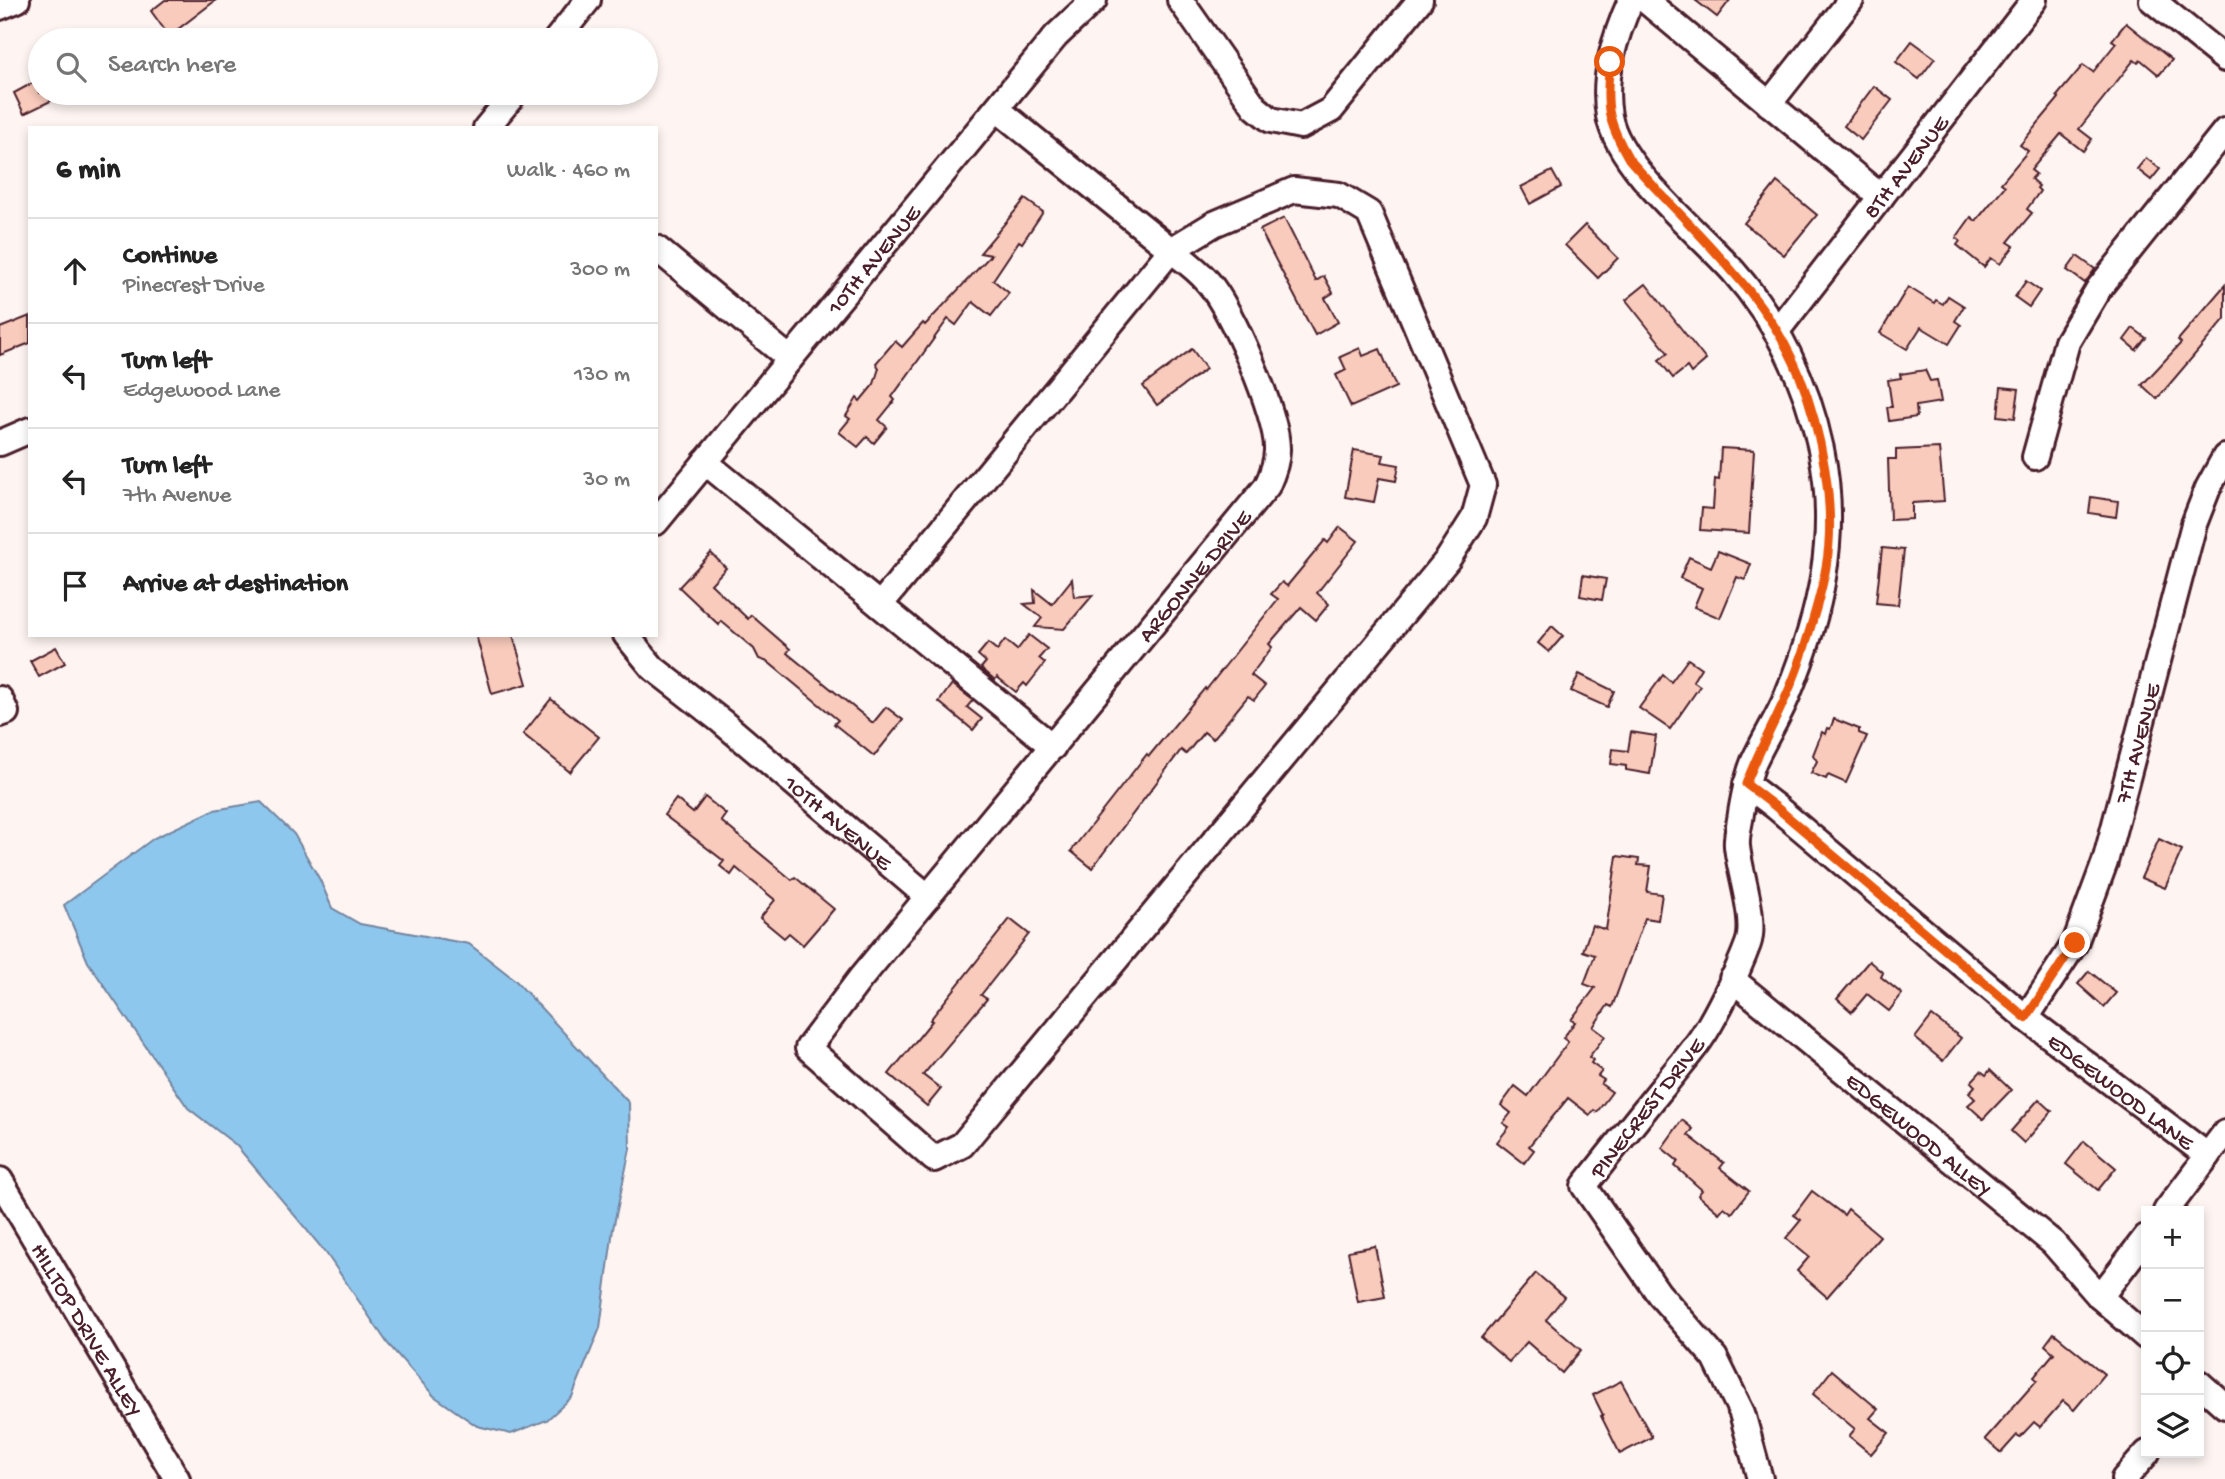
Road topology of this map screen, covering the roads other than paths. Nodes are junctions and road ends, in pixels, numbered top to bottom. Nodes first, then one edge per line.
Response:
1 (18, 0) edge
2 (588, 0) edge
3 (1094, 0) edge
4 (1180, 0) edge
5 (1420, 0) edge
6 (1631, 0) edge
7 (1645, 0) edge
8 (1850, 0) edge
9 (2034, 0) edge
10 (2152, 0) edge
11 (0, 7) edge
12 (566, 28) edge
13 (2225, 60) edge
14 (1769, 104) junction
15 (508, 105) edge
16 (997, 109) junction
17 (496, 124) edge
18 (2225, 131) edge
19 (1881, 197) junction
20 (658, 250) edge
21 (1171, 250) junction
22 (1776, 332) junction
23 (790, 359) junction
24 (28, 431) edge
25 (0, 443) edge
26 (2035, 457) dead end
27 (2225, 457) edge
28 (705, 462) junction
29 (2216, 495) edge
30 (658, 520) edge
31 (880, 605) junction
32 (627, 637) edge
33 (1053, 747) junction
34 (1746, 784) junction
35 (928, 897) junction
36 (1732, 978) junction
37 (2026, 1018) junction
38 (2225, 1133) edge
39 (2208, 1156) junction
40 (0, 1180) edge
41 (2170, 1206) edge
42 (2141, 1244) edge
43 (2100, 1297) junction
44 (2141, 1333) edge
45 (2204, 1389) edge
46 (2225, 1406) edge
47 (2143, 1458) edge
48 (177, 1479) edge
49 (1760, 1479) edge
50 (2124, 1479) edge

1 - 11 street
2 - 12 street
3 - 16 street, 10TH AVENUE
4 - 5 street
6 - 22 street, PINECREST DRIVE
7 - 14 street
8 - 14 street
9 - 19 street, 8TH AVENUE
10 - 13 street
14 - 19 street
15 - 17 street
16 - 21 street, ARGONNE DRIVE
16 - 23 street, 10TH AVENUE
18 - 26 street
19 - 22 street, 8TH AVENUE
20 - 23 street
21 - 31 street
21 - 33 street, ARGONNE DRIVE
21 - 35 street, ARGONNE DRIVE
22 - 34 street, PINECREST DRIVE
23 - 28 street, 10TH AVENUE
24 - 25 street
27 - 29 street, 7TH AVENUE
28 - 30 street, 10TH AVENUE
28 - 31 street
29 - 37 street, 7TH AVENUE
31 - 33 street
32 - 35 street, 10TH AVENUE
33 - 35 street, ARGONNE DRIVE
34 - 36 street, PINECREST DRIVE
34 - 37 street, EDGEWOOD LANE
36 - 43 street, EDGEWOOD ALLEY
36 - 49 street, PINECREST DRIVE
37 - 39 street, EDGEWOOD LANE
38 - 39 street
39 - 41 street
40 - 48 street, HILLTOP DRIVE ALLEY
42 - 43 street
43 - 44 street
45 - 46 street
47 - 50 street

